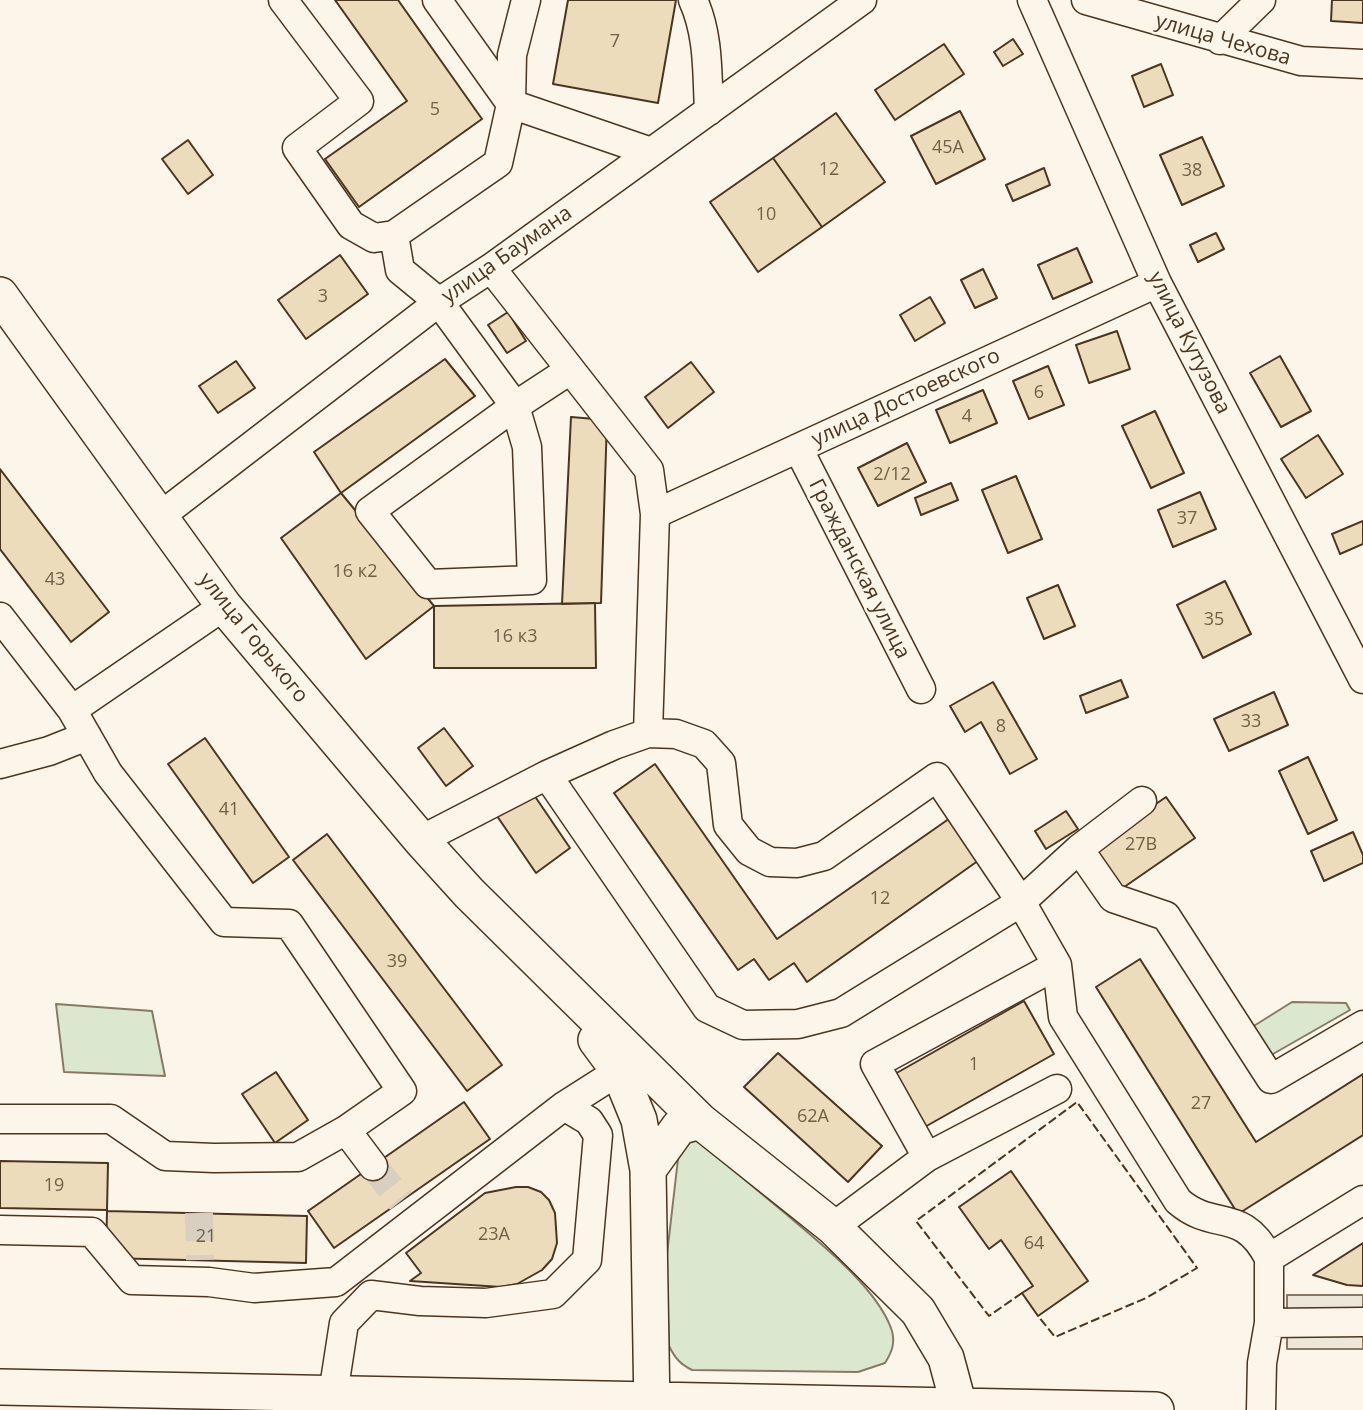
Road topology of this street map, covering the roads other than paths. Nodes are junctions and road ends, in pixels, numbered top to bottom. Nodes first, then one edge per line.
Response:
1 (283, 0) edge
2 (437, 0) edge
3 (526, 0) edge
4 (693, 0) edge
5 (862, 0) edge
6 (1032, 0) edge
7 (1086, 0) edge
8 (1261, 0) edge
9 (1220, 40) junction
10 (1363, 64) edge
11 (511, 104) junction
12 (709, 111) junction
13 (652, 152) junction
14 (394, 235) junction
15 (491, 268) junction
16 (1157, 283) junction
17 (0, 295) edge
18 (439, 302) junction
19 (570, 370) junction
20 (515, 406) junction
21 (798, 448) junction
22 (655, 514) junction
23 (159, 517) junction
24 (224, 606) junction
25 (0, 617) edge
26 (1363, 678) edge
27 (921, 689) dead end
28 (72, 709) junction
29 (648, 733) junction
30 (87, 736) junction
31 (0, 764) edge
32 (547, 775) junction
33 (1142, 801) dead end
34 (421, 839) junction
35 (1079, 849) junction
36 (1021, 902) junction
37 (535, 958) junction
38 (1057, 965) junction
39 (1363, 1025) edge
40 (619, 1071) junction
41 (1057, 1089) dead end
42 (564, 1105) junction
43 (0, 1119) edge
44 (700, 1121) junction
45 (346, 1130) junction
46 (927, 1157) junction
47 (373, 1166) tunnel mouth
48 (648, 1170) junction
49 (1363, 1200) edge
50 (833, 1227) junction
51 (0, 1230) edge
52 (1269, 1258) junction
53 (1363, 1322) edge
54 (1269, 1323) junction
55 (0, 1387) edge
56 (333, 1394) junction
57 (652, 1405) edge
58 (960, 1408) edge
59 (1156, 1410) edge
60 (1261, 1410) edge

1 - 14 street
2 - 11 street
3 - 11 street
4 - 12 street
5 - 12 street, улица Баумана
6 - 16 street, улица Кутузова
7 - 9 street, улица Чехова
8 - 9 street
9 - 10 street, улица Чехова
11 - 13 street
11 - 14 street
12 - 13 street, улица Баумана
13 - 15 street, улица Баумана
14 - 18 street
15 - 18 street, улица Баумана
15 - 19 street
16 - 21 street, улица Достоевского
16 - 26 street, улица Кутузова
17 - 23 main road, улица Горького
18 - 20 street
18 - 23 street, улица Баумана
19 - 20 street
19 - 22 street
20 - 20 street
21 - 22 street, улица Достоевского
21 - 27 street, Гражданская улица
22 - 29 street
23 - 24 main road, улица Горького
24 - 28 street
24 - 34 main road, улица Горького
25 - 28 street
28 - 30 street
29 - 32 street
29 - 36 street
30 - 31 street
30 - 45 street
32 - 34 street
32 - 36 street
33 - 35 street
34 - 37 main road, улица Горького
35 - 36 street
35 - 39 street
36 - 38 street
37 - 40 main road
37 - 44 main road
38 - 46 street
38 - 52 street
40 - 42 street
40 - 48 main road
41 - 46 street
42 - 51 street
42 - 56 street
43 - 45 street
44 - 48 main road
44 - 50 main road
45 - 47 street
46 - 50 street
48 - 57 main road
49 - 52 street
50 - 58 main road
52 - 54 street
53 - 54 street
54 - 60 street
55 - 56 main road
56 - 57 main road
57 - 58 main road
58 - 59 main road

